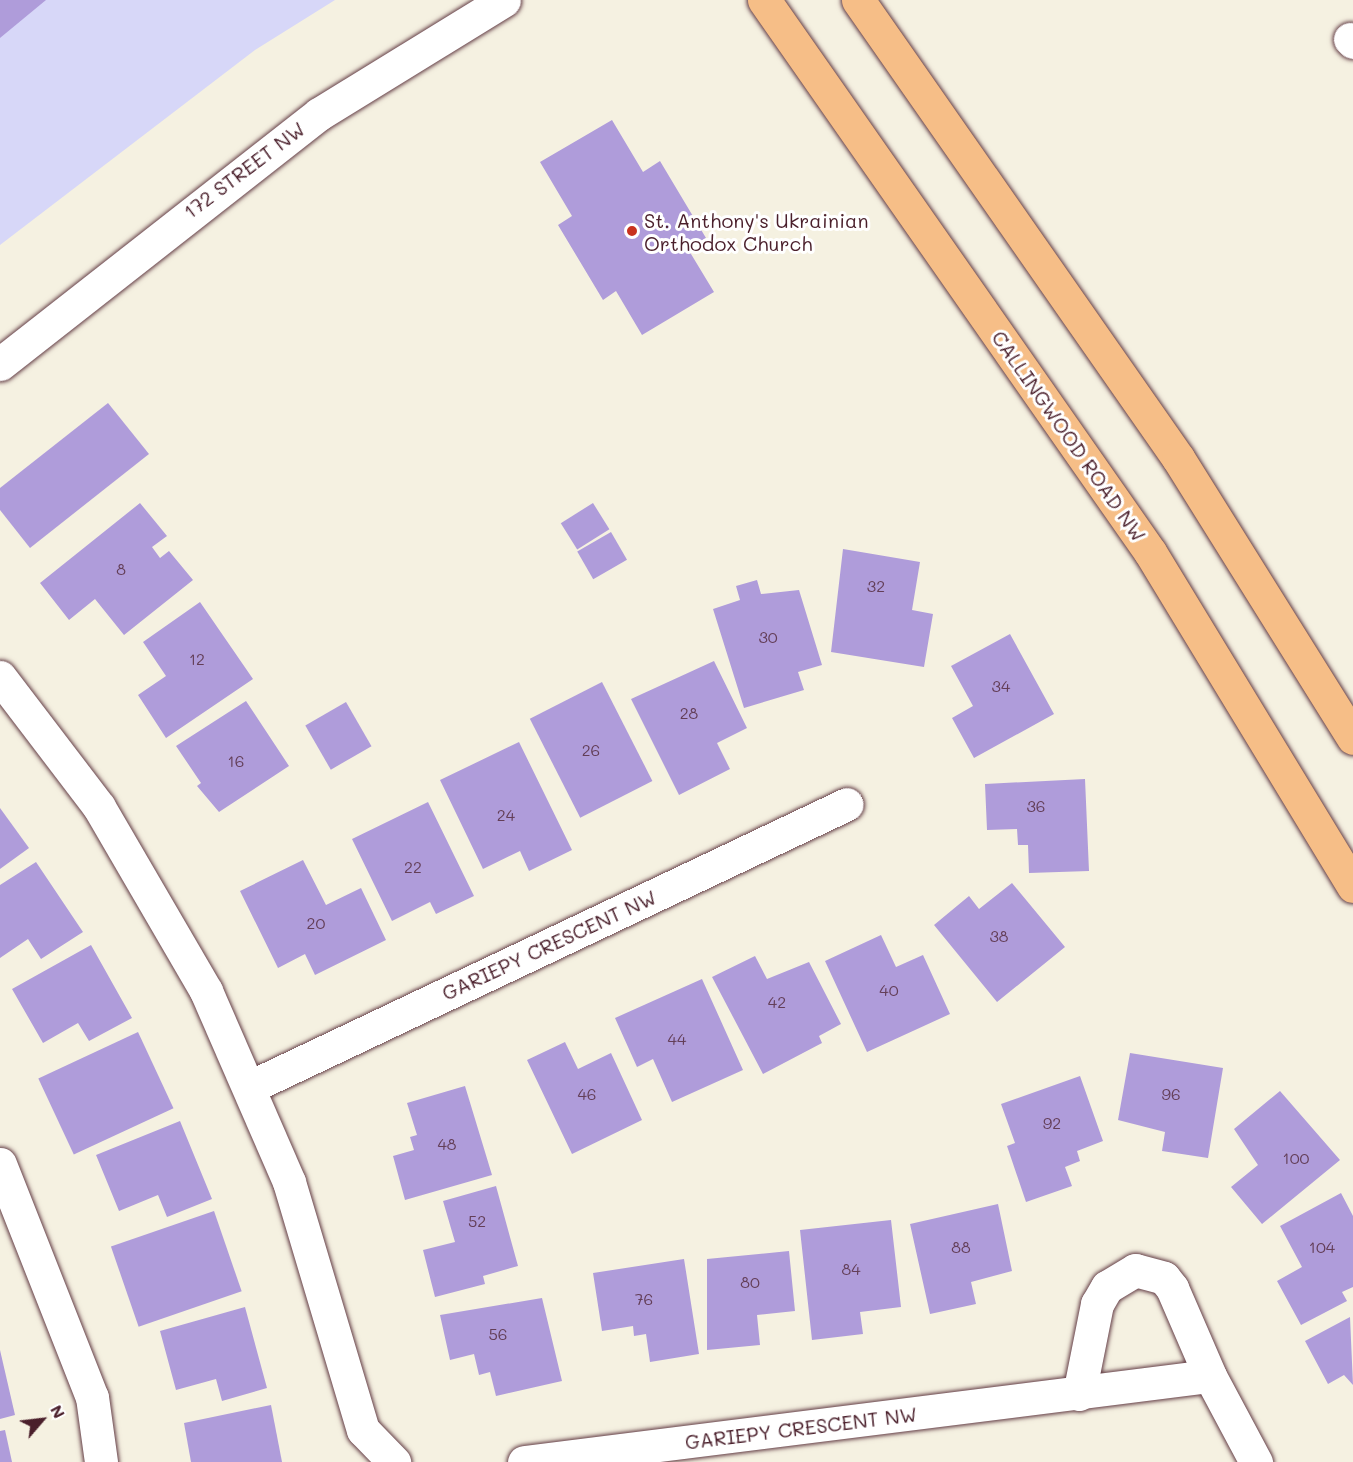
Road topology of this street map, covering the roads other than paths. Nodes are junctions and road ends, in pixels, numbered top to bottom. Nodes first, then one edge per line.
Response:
1 (504, 0) edge
2 (764, 0) edge
3 (858, 0) edge
4 (0, 364) edge
5 (0, 677) edge
6 (1353, 738) edge
7 (847, 804) dead end
8 (1353, 886) edge
9 (252, 1086) junction
10 (0, 1164) edge
11 (1210, 1376) junction
12 (1079, 1394) junction
13 (101, 1462) edge
14 (394, 1462) edge
15 (524, 1462) edge
16 (1256, 1462) edge

1 - 4 street, 172 STREET NW
2 - 8 main road, CALLINGWOOD ROAD NW
3 - 6 main road
5 - 9 street
7 - 9 street, GARIEPY CRESCENT NW
9 - 14 street
10 - 13 street
11 - 12 street, GARIEPY CRESCENT NW
11 - 12 street
11 - 16 street
12 - 15 street, GARIEPY CRESCENT NW

